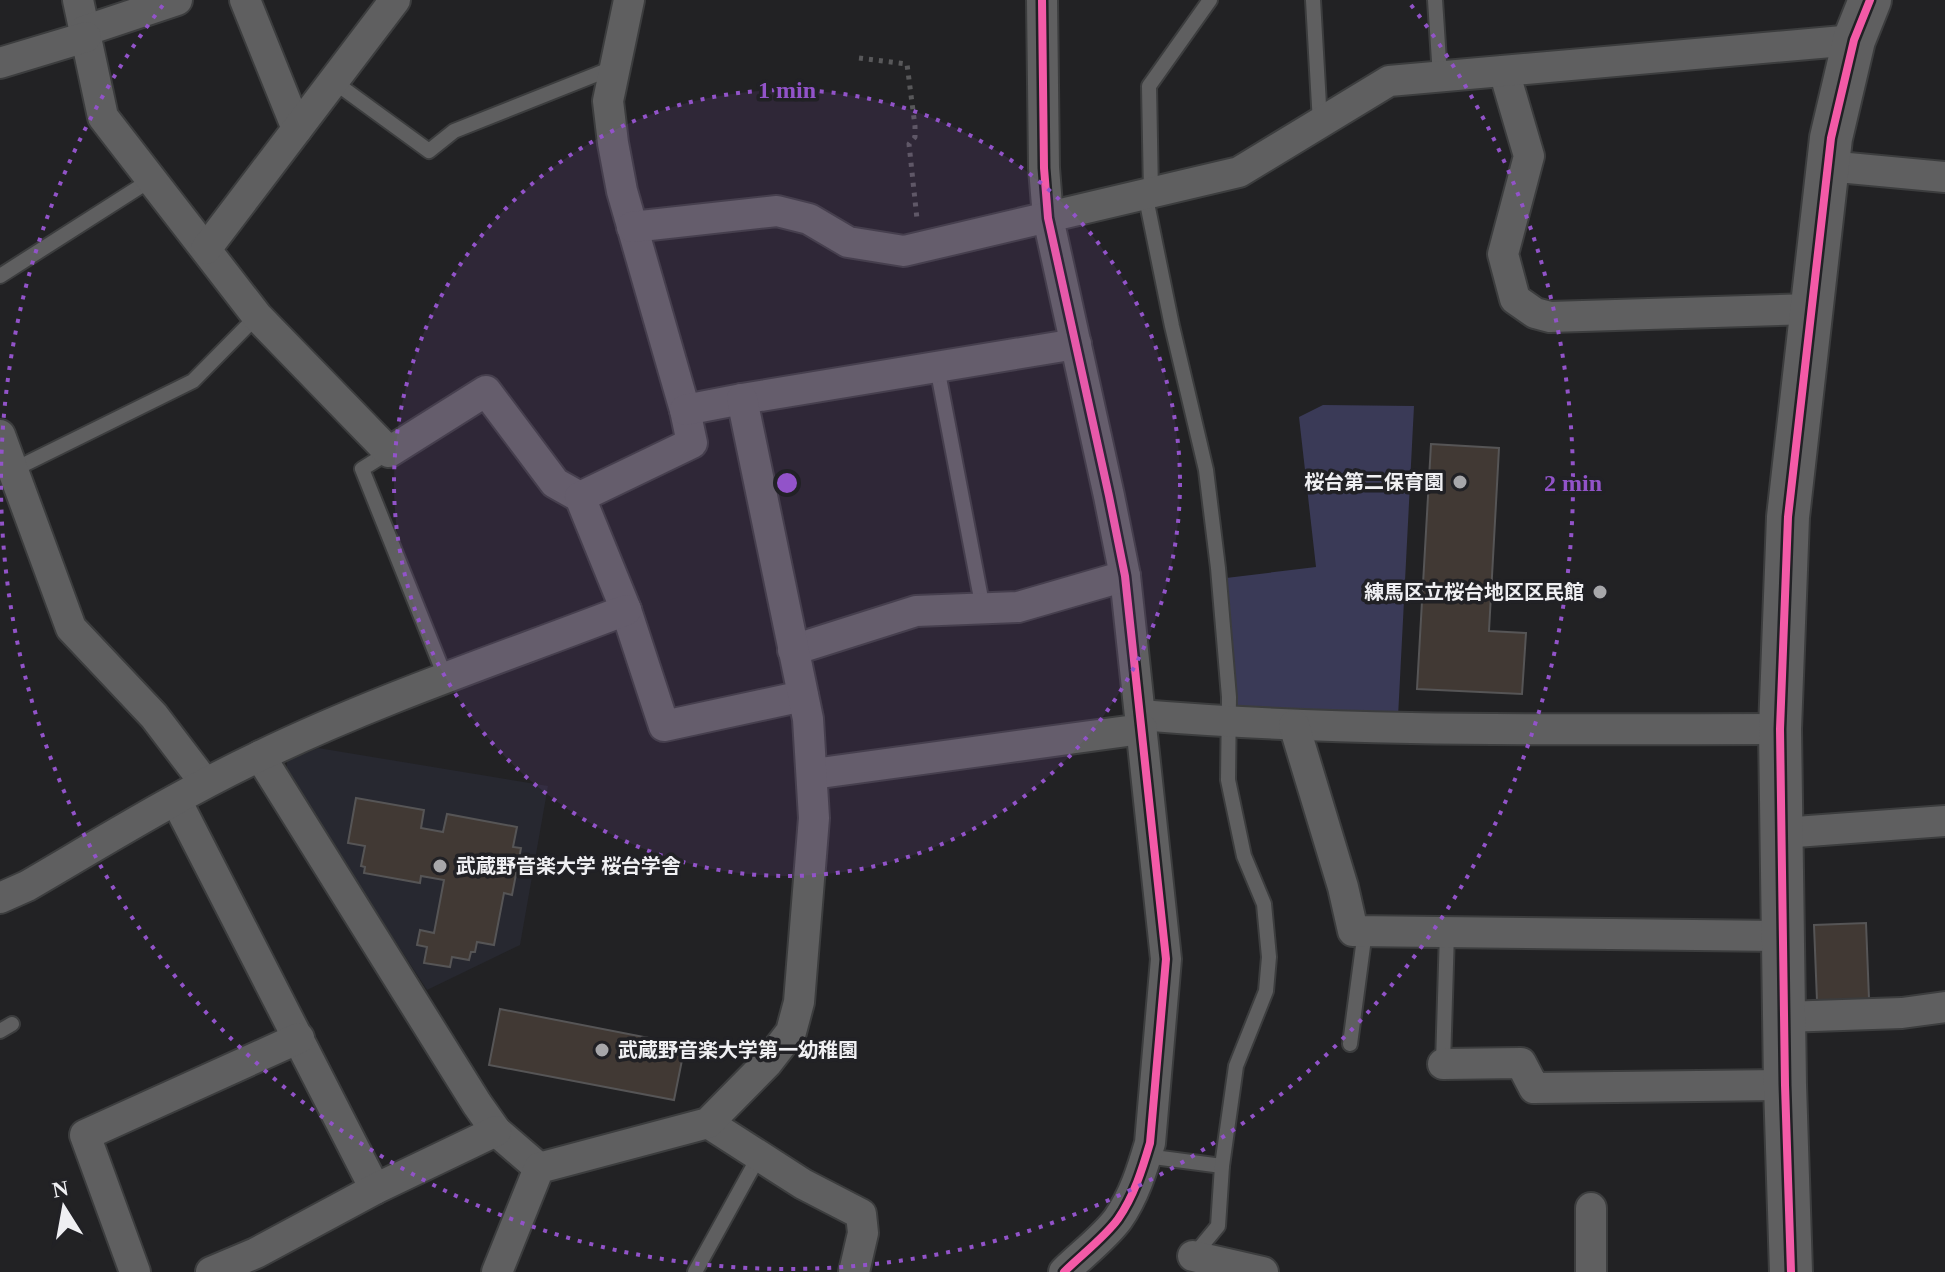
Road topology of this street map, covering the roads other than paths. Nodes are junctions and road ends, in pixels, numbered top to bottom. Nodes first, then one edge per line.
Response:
1 (78, 0) edge
2 (177, 0) edge
3 (245, 0) edge
4 (395, 0) edge
5 (629, 0) edge
6 (1042, 0) edge
7 (1210, 0) edge
8 (1313, 0) edge
9 (1435, 0) edge
10 (1870, 0) edge
11 (85, 34) junction
12 (1854, 40) junction
13 (0, 63) edge
14 (615, 67) junction
15 (1504, 71) junction
16 (1440, 76) junction
17 (333, 81) junction
18 (1320, 123) junction
19 (297, 129) junction
20 (1827, 166) junction
21 (1945, 177) edge
22 (152, 179) junction
23 (1151, 193) junction
24 (1048, 218) junction
25 (632, 227) junction
26 (206, 249) junction
27 (0, 276) edge
28 (1811, 309) junction
29 (257, 316) junction
30 (1076, 344) junction
31 (937, 367) junction
32 (742, 399) junction
33 (685, 410) junction
34 (389, 452) junction
35 (6, 457) edge
36 (580, 497) junction
37 (1125, 576) junction
38 (983, 609) junction
39 (626, 610) junction
40 (793, 650) junction
41 (446, 679) junction
42 (803, 696) junction
43 (1141, 722) junction
44 (1228, 722) junction
45 (1294, 725) junction
46 (1780, 729) junction
47 (260, 756) junction
48 (813, 774) junction
49 (205, 783) junction
50 (176, 800) junction
51 (1945, 821) edge
52 (1782, 833) junction
53 (0, 898) edge
54 (1365, 931) junction
55 (1447, 932) junction
56 (1783, 936) junction
57 (1945, 1007) edge
58 (1784, 1017) junction
59 (299, 1038) junction
60 (1350, 1044) dead end
61 (1443, 1064) joint
62 (1785, 1085) junction
63 (708, 1123) junction
64 (496, 1131) junction
65 (759, 1156) junction
66 (1146, 1156) junction
67 (1222, 1166) junction
68 (539, 1168) junction
69 (375, 1189) junction
70 (1591, 1208) dead end
71 (1193, 1256) joint
72 (258, 1262) edge
73 (135, 1272) edge
74 (211, 1272) edge
75 (497, 1272) edge
76 (695, 1272) edge
77 (854, 1272) edge
78 (1064, 1272) edge
79 (1263, 1272) edge
80 (1591, 1272) edge
81 (1791, 1272) edge

1 - 11 street
2 - 11 street
3 - 19 street
4 - 17 street
5 - 14 street
6 - 24 street
7 - 23 lane
8 - 18 lane
9 - 16 lane
10 - 12 street
11 - 13 street
11 - 22 street
12 - 15 street
12 - 20 street
14 - 17 lane
14 - 25 street
15 - 16 street
15 - 28 street
16 - 18 street
17 - 19 street
18 - 23 street
19 - 26 street
20 - 21 street
20 - 28 street
22 - 26 street
22 - 27 lane
23 - 24 street
23 - 44 lane
24 - 25 street
24 - 30 street
25 - 33 street
26 - 29 street
28 - 46 street
29 - 34 street
29 - 35 lane
30 - 31 street
30 - 37 street
31 - 32 street
31 - 38 lane
32 - 33 street
32 - 40 street
33 - 36 street
34 - 36 street
34 - 41 lane
35 - 49 street
36 - 39 street
37 - 38 street
37 - 43 street
38 - 40 street
39 - 41 street
39 - 42 street
40 - 42 street
41 - 47 street
42 - 48 street
43 - 44 street
43 - 48 street
43 - 66 street
44 - 45 street
44 - 67 lane
45 - 46 street
45 - 54 street
46 - 52 street
47 - 49 street
47 - 64 street
48 - 63 street
49 - 50 street
50 - 53 street
50 - 59 street
51 - 52 street
52 - 56 street
54 - 55 street
54 - 60 lane
55 - 56 street
55 - 61 lane
56 - 58 street
57 - 58 street
58 - 62 street
59 - 69 street
59 - 73 street
61 - 62 street
62 - 81 street
63 - 65 street
63 - 68 street
64 - 68 street
64 - 69 street
65 - 76 lane
65 - 77 street
66 - 67 lane
66 - 78 street
67 - 71 lane
68 - 75 street
69 - 72 street
70 - 80 street
71 - 79 street
72 - 74 street

